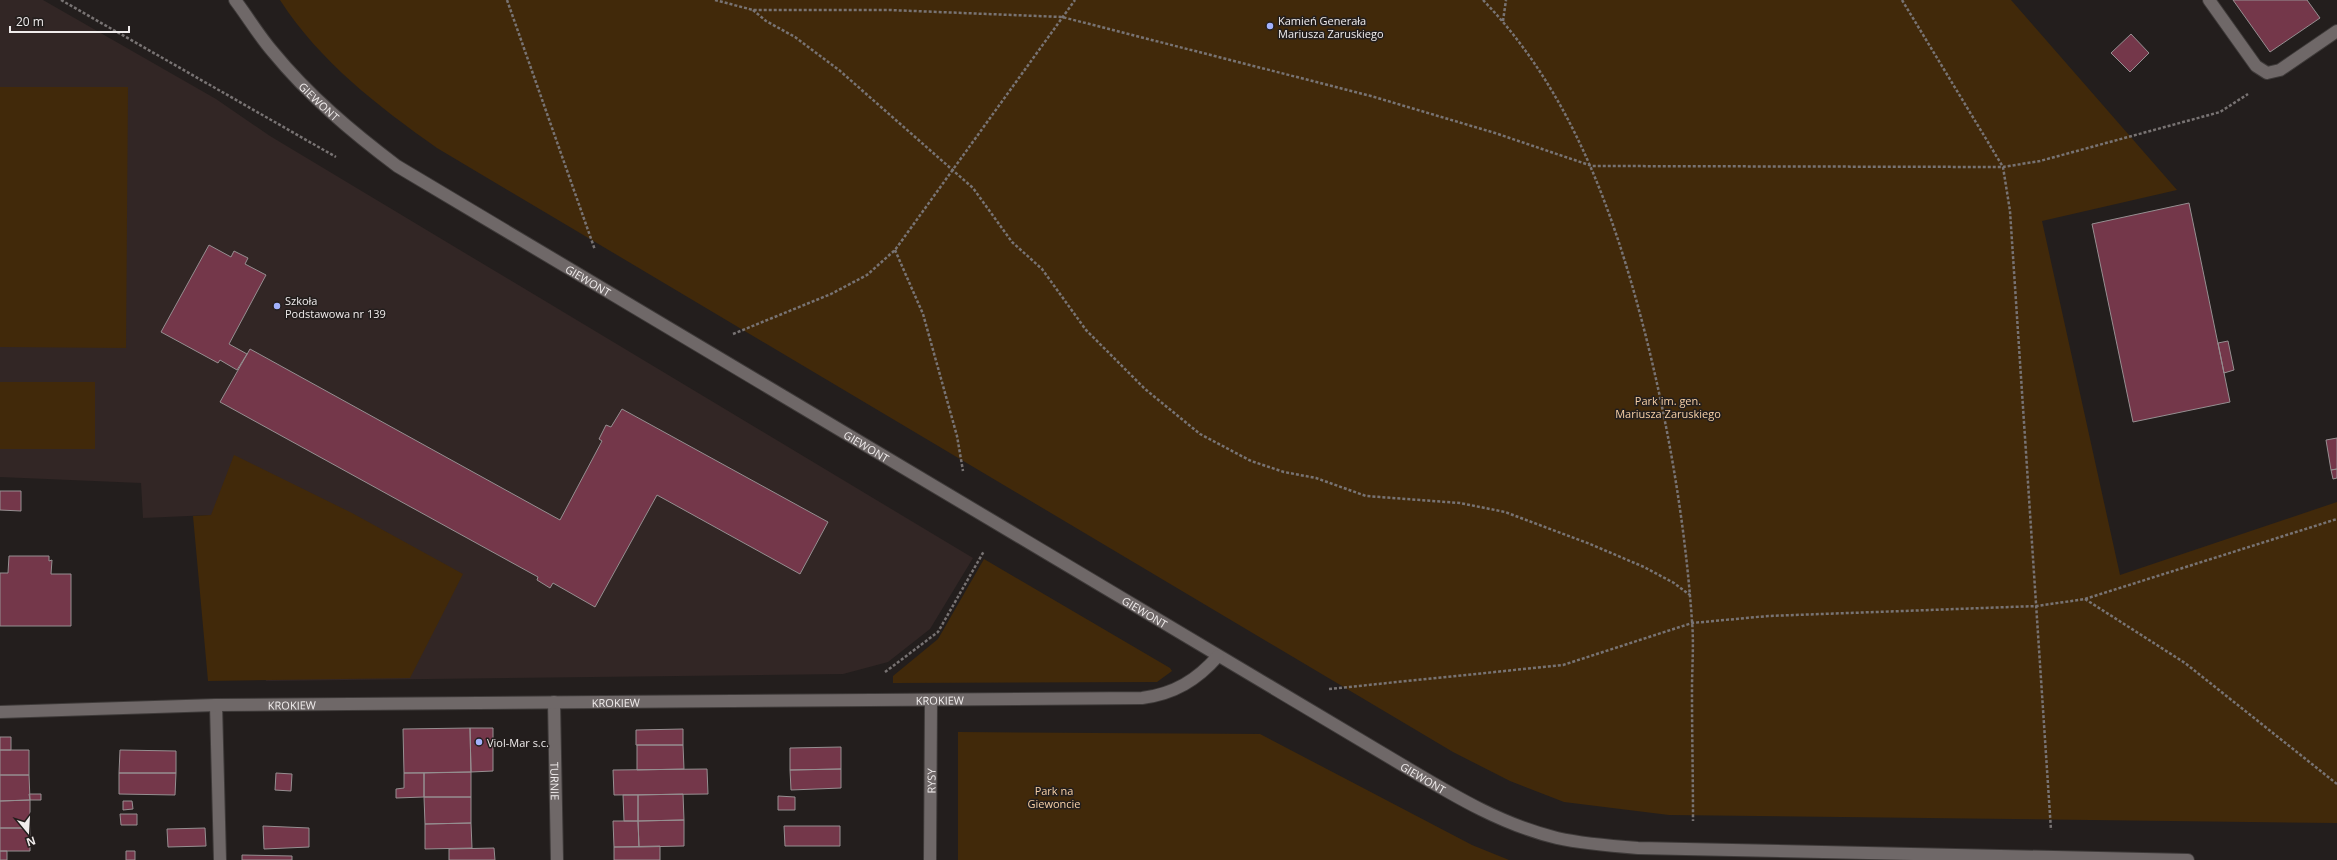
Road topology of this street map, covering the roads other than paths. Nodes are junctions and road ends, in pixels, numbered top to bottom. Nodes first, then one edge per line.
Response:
1 (236, 0) edge
2 (2209, 0) edge
3 (2337, 31) edge
4 (1218, 656) junction
5 (932, 701) junction
6 (554, 702) junction
7 (216, 705) junction
8 (0, 712) edge
9 (220, 860) edge
10 (557, 860) edge
11 (930, 860) edge
12 (2188, 860) edge

1 - 4 street, GIEWONT
2 - 3 street
4 - 5 street, KROKIEW
4 - 12 street, GIEWONT
5 - 6 street, KROKIEW
5 - 11 street, RYSY
6 - 7 street, KROKIEW
6 - 10 street, TURNIE
7 - 8 street, KROKIEW
7 - 9 street

